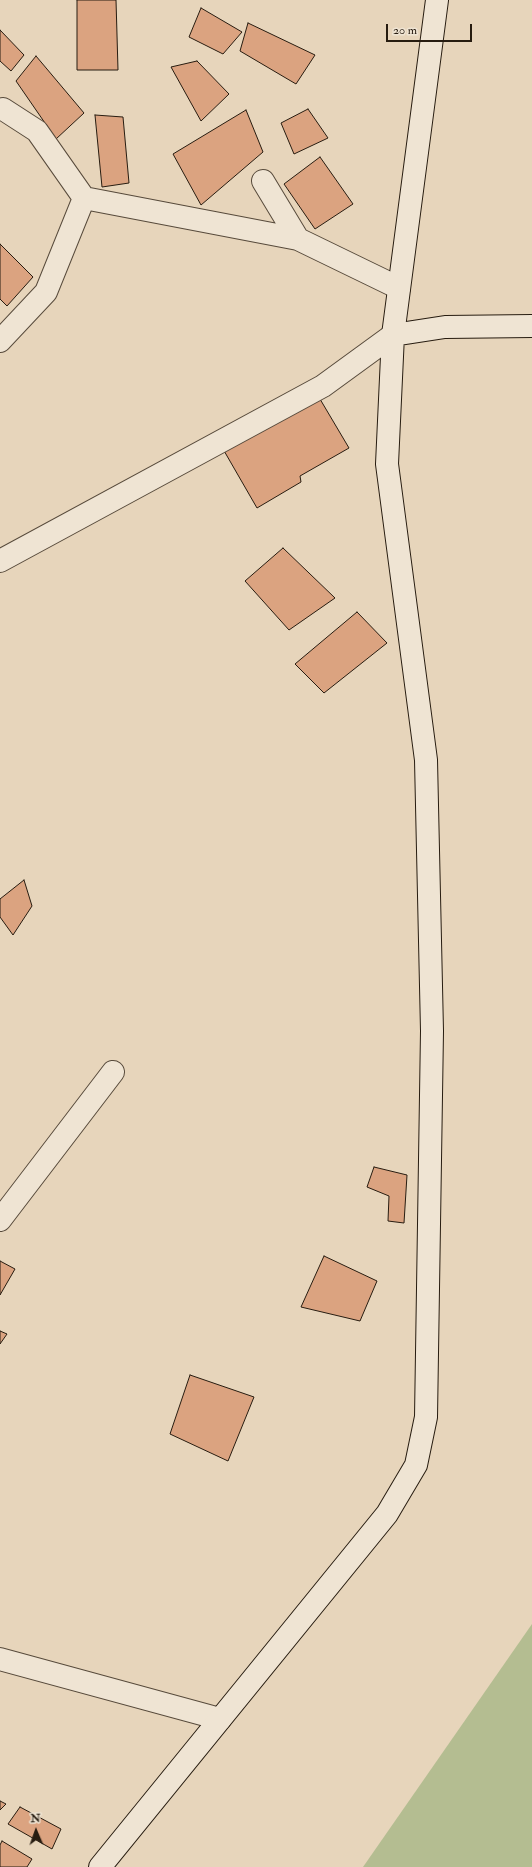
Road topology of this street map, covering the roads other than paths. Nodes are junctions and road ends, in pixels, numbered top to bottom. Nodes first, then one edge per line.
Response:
1 (437, 0) edge
2 (1, 108) edge
3 (263, 181) dead end
4 (84, 198) junction
5 (298, 239) junction
6 (399, 288) junction
7 (532, 326) edge
8 (393, 335) junction
9 (0, 341) edge
10 (0, 561) edge
11 (113, 1072) dead end
12 (0, 1220) edge
13 (0, 1659) edge
14 (220, 1719) junction
15 (100, 1867) edge

1 - 6 street
2 - 4 street
3 - 5 street
4 - 5 street
4 - 9 street
5 - 6 street
6 - 8 street
7 - 8 street
8 - 10 street
8 - 14 street
11 - 12 street
13 - 14 street
14 - 15 street

